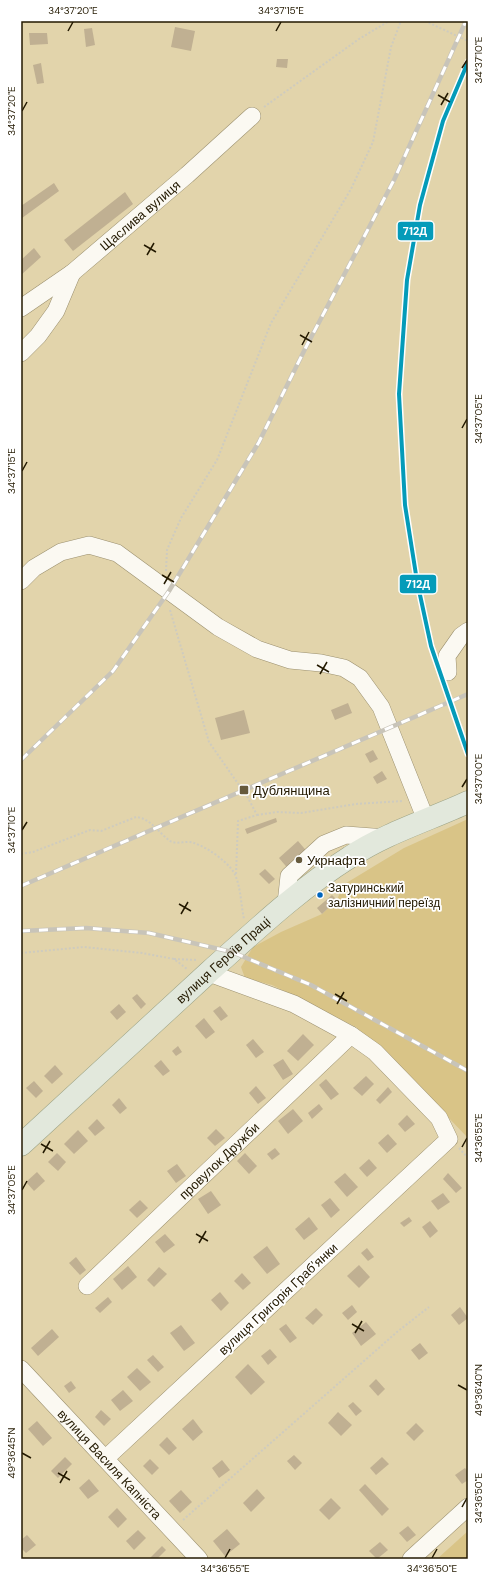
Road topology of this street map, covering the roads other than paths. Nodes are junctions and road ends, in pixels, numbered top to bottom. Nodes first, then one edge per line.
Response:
1 (252, 116) road end
2 (72, 273) junction
3 (21, 308) edge
4 (21, 353) edge
5 (21, 581) edge
6 (468, 631) edge
7 (448, 672) dead end
8 (459, 806) edge
9 (422, 810) junction
10 (203, 971) junction
11 (351, 1035) junction
12 (21, 1146) edge
13 (87, 1286) dead end
14 (21, 1369) edge
15 (106, 1458) junction
16 (468, 1507) edge
17 (200, 1559) edge
18 (412, 1559) edge

1 - 2 street, Щаслива вулиця
2 - 3 street, Щаслива вулиця
2 - 4 street
5 - 9 street
6 - 7 street
8 - 9 main road, вулиця Героїв Праці
9 - 10 main road, вулиця Героїв Праці
10 - 11 street
10 - 12 main road, вулиця Героїв Праці
11 - 13 street, провулок Дружби
11 - 15 street, вулиця Григорія Грабʼянки
14 - 15 street, вулиця Василя Капніста
15 - 17 street, вулиця Василя Капніста
16 - 18 street

